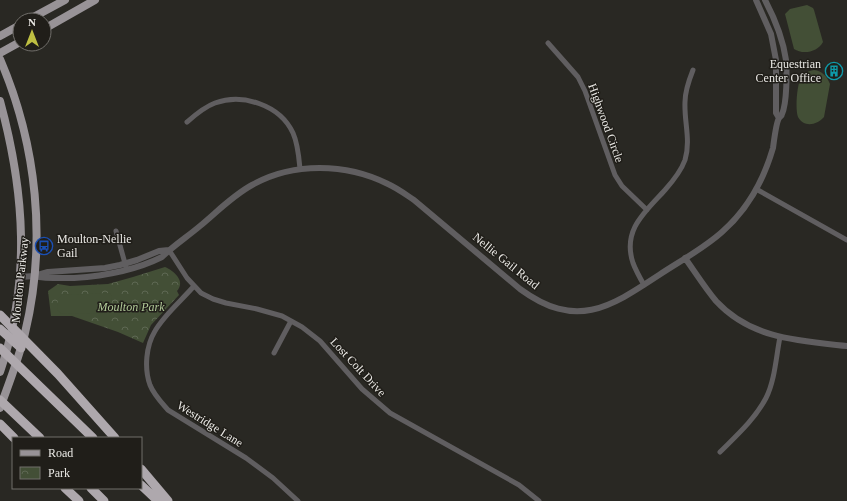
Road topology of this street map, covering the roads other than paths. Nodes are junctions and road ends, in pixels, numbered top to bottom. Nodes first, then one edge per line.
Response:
1 (65, 0) edge
2 (95, 0) edge
3 (756, 0) edge
4 (765, 0) edge
5 (43, 12) edge
6 (52, 24) edge
7 (12, 29) edge
8 (0, 36) edge
9 (548, 43) dead end
10 (12, 46) edge
11 (0, 53) edge
12 (0, 59) edge
13 (693, 70) dead end
14 (0, 101) edge
15 (779, 118) junction
16 (187, 122) dead end
17 (300, 169) junction
18 (756, 189) junction
19 (647, 210) junction
20 (116, 231) dead end
21 (847, 240) edge
22 (169, 250) junction
23 (685, 258) junction
24 (125, 264) junction
25 (127, 271) junction
26 (34, 276) junction
27 (20, 277) junction
28 (644, 285) junction
29 (194, 286) junction
30 (0, 315) edge
31 (291, 321) junction
32 (0, 329) edge
33 (10, 338) junction
34 (780, 338) junction
35 (847, 346) edge
36 (0, 348) edge
37 (21, 348) junction
38 (274, 353) dead end
39 (0, 372) edge
40 (0, 400) edge
41 (0, 408) edge
42 (0, 424) edge
43 (37, 435) edge
44 (13, 437) edge
45 (92, 437) edge
46 (114, 437) edge
47 (720, 452) dead end
48 (142, 470) edge
49 (142, 486) edge
50 (66, 489) edge
51 (91, 489) edge
52 (79, 501) edge
53 (104, 501) edge
54 (158, 501) edge
55 (168, 501) edge
56 (298, 501) edge
57 (539, 501) edge

1 - 5 main road
2 - 6 main road
3 - 15 street, Nellie Gail Road
4 - 15 street, Nellie Gail Road
7 - 8 main road
9 - 19 street, Highwood Circle
10 - 11 main road
12 - 26 main road, Moulton Parkway
13 - 19 street
14 - 27 main road, Moulton Parkway
15 - 18 street, Nellie Gail Road
16 - 17 street
17 - 22 street, Nellie Gail Road
17 - 28 street, Nellie Gail Road
18 - 21 street
18 - 23 street, Nellie Gail Road
19 - 28 street
20 - 24 street
22 - 24 street, Nellie Gail Road
22 - 25 street, Nellie Gail Road
22 - 29 street, Lost Colt Drive
23 - 28 street, Nellie Gail Road
23 - 34 street
24 - 25 street
24 - 26 street, Nellie Gail Road
25 - 26 street, Nellie Gail Road
26 - 27 street, Nellie Gail Road
26 - 37 main road, Moulton Parkway
27 - 33 main road, Moulton Parkway
29 - 31 street, Lost Colt Drive
29 - 56 street, Westridge Lane
30 - 46 highway
31 - 38 street
31 - 57 street, Lost Colt Drive
32 - 33 highway
33 - 37 highway
33 - 39 main road, Moulton Parkway
34 - 35 street
34 - 47 street
36 - 45 highway
37 - 41 main road, Moulton Parkway
40 - 43 highway
42 - 44 highway
48 - 55 highway
49 - 54 highway
50 - 52 highway
51 - 53 highway

